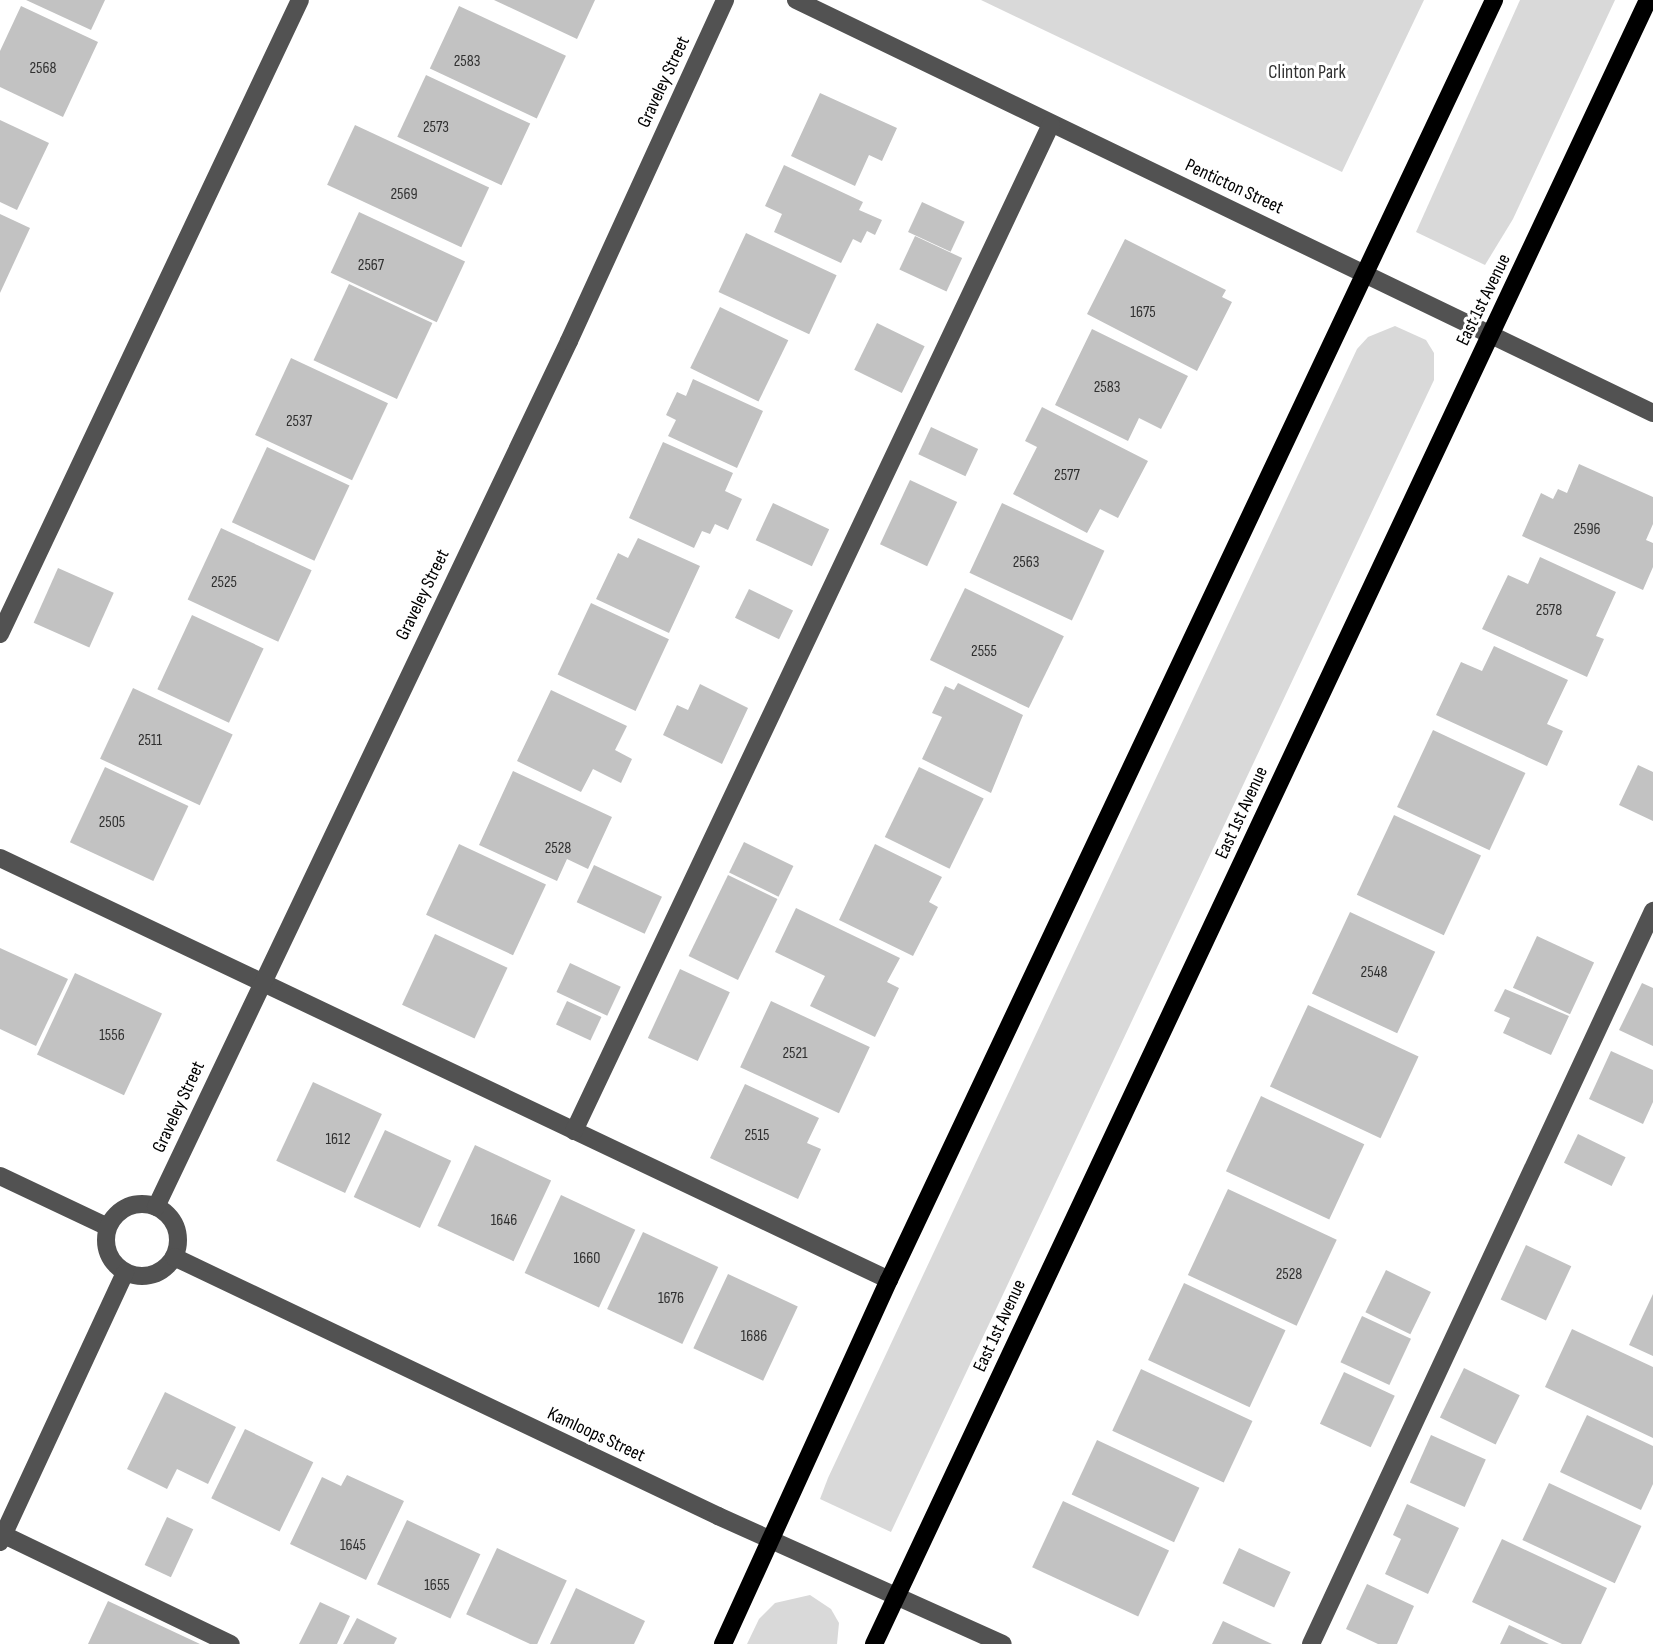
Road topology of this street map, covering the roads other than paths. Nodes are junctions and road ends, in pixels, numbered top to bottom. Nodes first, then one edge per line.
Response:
1 (300, 0) edge
2 (725, 0) edge
3 (796, 0) edge
4 (1494, 0) edge
5 (1648, 0) edge
6 (1051, 124) junction
7 (1367, 273) junction
8 (1490, 334) junction
9 (1653, 413) edge
10 (0, 634) edge
11 (0, 858) edge
12 (1653, 911) edge
13 (260, 983) junction
14 (574, 1130) junction
15 (0, 1176) edge
16 (156, 1207) junction
17 (108, 1227) junction
18 (174, 1257) junction
19 (125, 1273) junction
20 (889, 1280) junction
21 (1, 1536) edge
22 (771, 1541) junction
23 (897, 1597) junction
24 (231, 1644) edge
25 (723, 1644) edge
26 (874, 1644) edge
27 (1003, 1644) edge
28 (1311, 1644) edge

1 - 10 street
2 - 13 street, Graveley Street
3 - 6 street, Penticton Street
4 - 7 main road
5 - 8 main road, East 1st Avenue
6 - 7 street, Penticton Street
6 - 14 street
7 - 8 street, Penticton Street
7 - 20 main road
8 - 9 street, Penticton Street
8 - 23 main road, East 1st Avenue
11 - 13 street
12 - 28 street
13 - 14 street
13 - 16 street, Graveley Street
14 - 20 street
15 - 17 street
16 - 17 street
16 - 18 street
17 - 19 street
18 - 19 street
18 - 22 street, Kamloops Street
19 - 21 street
20 - 22 main road
21 - 24 street
22 - 23 street, Kamloops Street
22 - 25 main road
23 - 26 main road, East 1st Avenue
23 - 27 street, Kamloops Street

